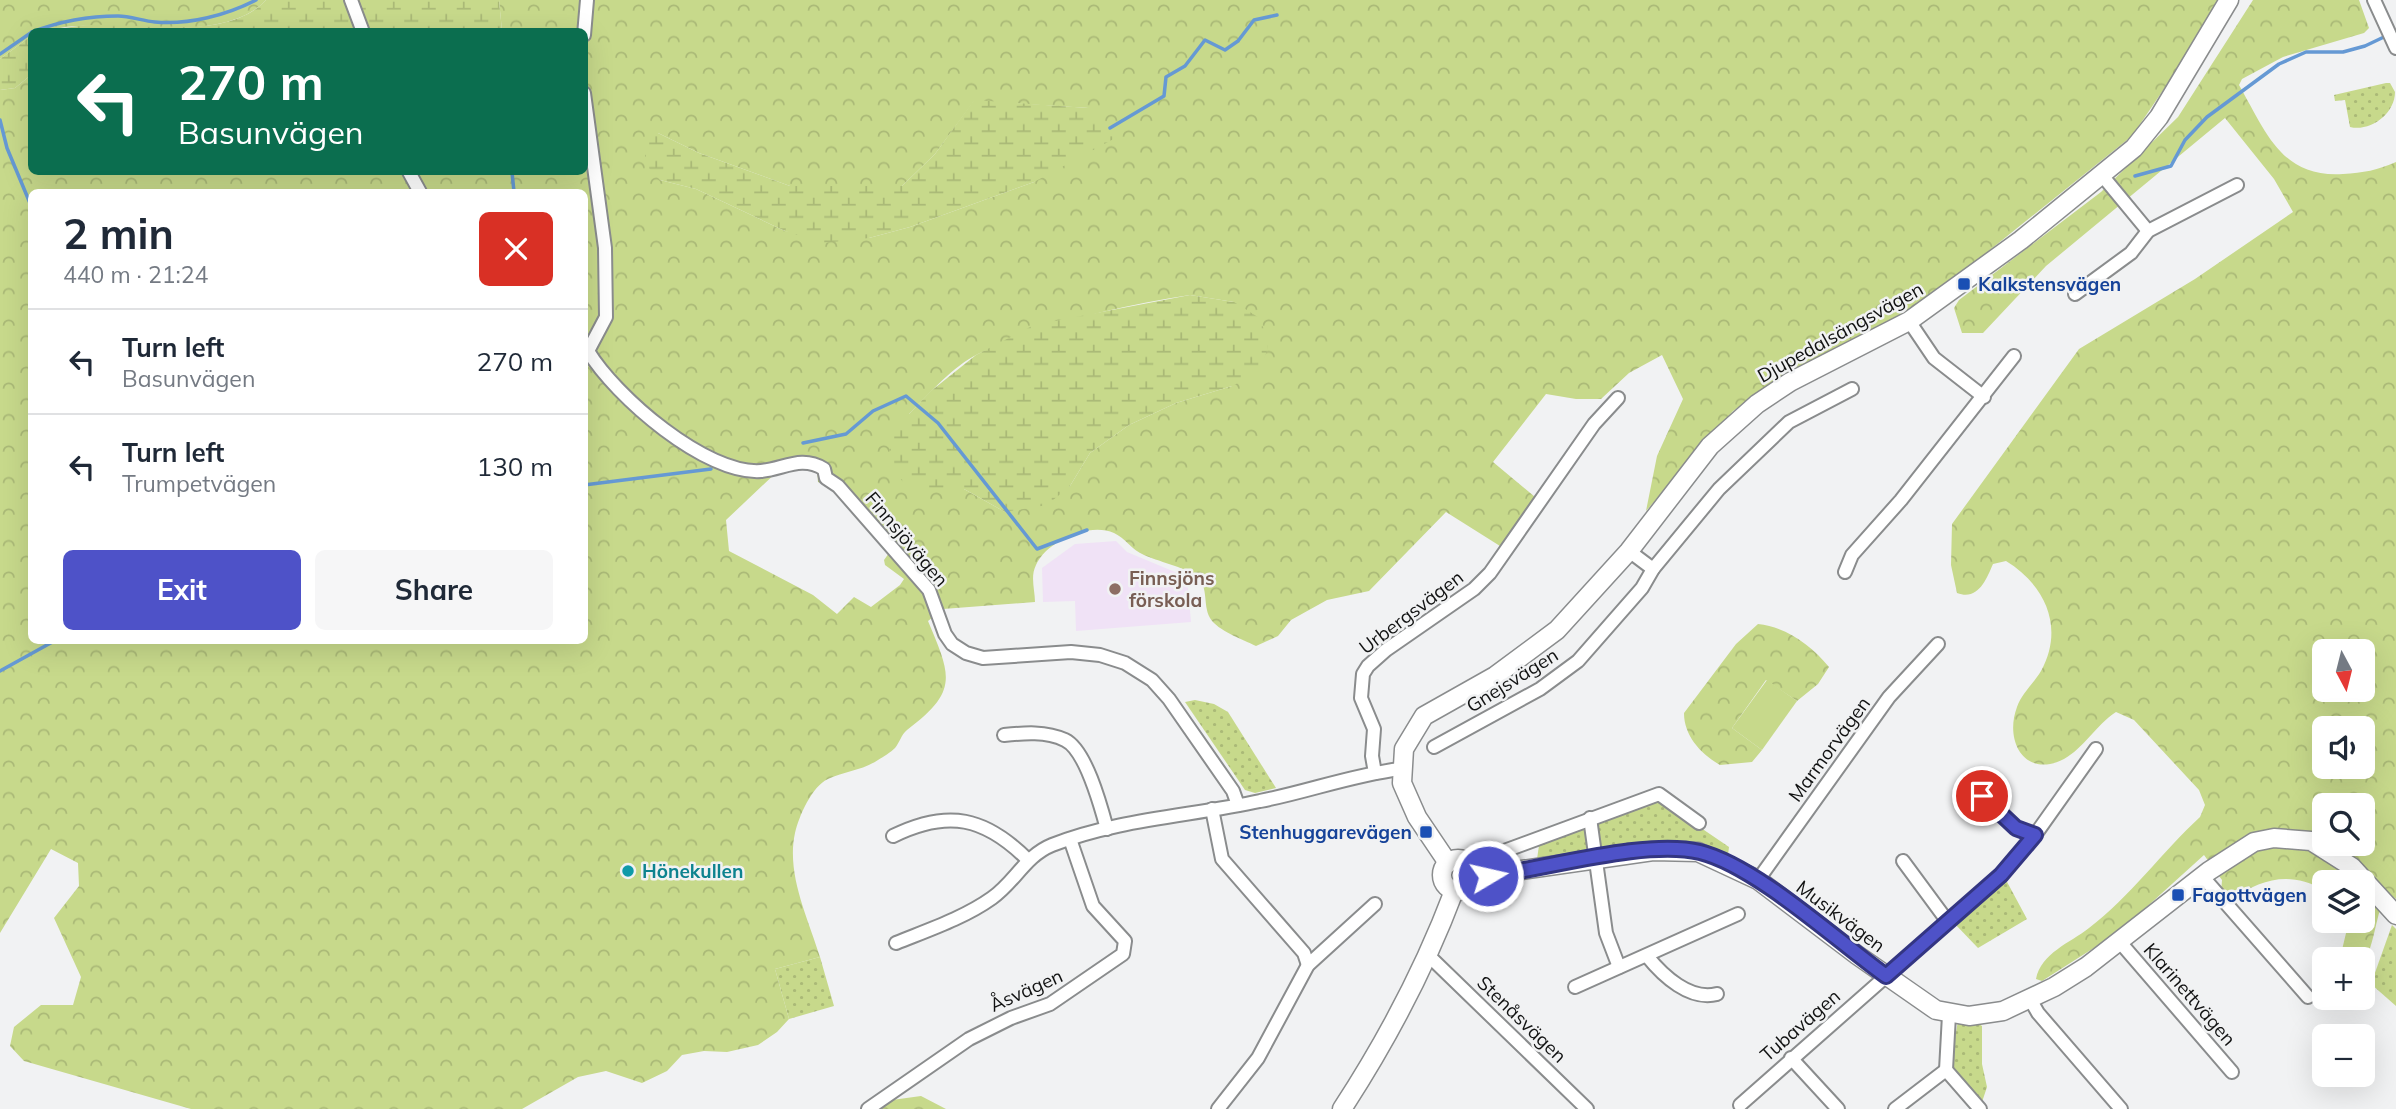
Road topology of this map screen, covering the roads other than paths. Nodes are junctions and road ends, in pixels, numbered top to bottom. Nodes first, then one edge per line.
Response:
1 (351, 0) edge
2 (587, 0) edge
3 (2229, 0) edge
4 (2374, 0) edge
5 (362, 28) edge
6 (585, 28) edge
7 (2396, 48) edge
8 (588, 123) edge
9 (2101, 174) junction
10 (2237, 185) dead end
11 (2148, 231) junction
12 (2075, 294) dead end
13 (1909, 321) junction
14 (588, 347) edge
15 (588, 353) edge
16 (2014, 356) dead end
17 (1852, 389) dead end
18 (1984, 397) junction
19 (1618, 398) dead end
20 (1629, 551) junction
21 (1653, 569) junction
22 (1845, 572) dead end
23 (1938, 644) dead end
24 (1004, 735) dead end
25 (1434, 747) dead end
26 (2096, 749) dead end
27 (1400, 769) junction
28 (1375, 773) junction
29 (1982, 796) dead end
30 (1238, 805) junction
31 (1212, 809) junction
32 (1590, 818) junction
33 (1699, 823) dead end
34 (1107, 829) junction
35 (2035, 835) junction
36 (893, 836) dead end
37 (1070, 839) junction
38 (1488, 857) dead end
39 (1597, 858) junction
40 (1028, 860) junction
41 (1903, 861) dead end
42 (1448, 863) junction
43 (2202, 876) junction
44 (1474, 877) junction
45 (1758, 880) junction
46 (1454, 891) junction
47 (1375, 904) dead end
48 (1738, 914) dead end
49 (2396, 915) edge
50 (1948, 922) junction
51 (2119, 942) junction
52 (896, 943) dead end
53 (1429, 956) junction
54 (1647, 956) junction
55 (1308, 965) junction
56 (1619, 967) junction
57 (1886, 976) junction
58 (1575, 987) dead end
59 (1717, 994) dead end
60 (2308, 997) dead end
61 (2030, 999) junction
62 (1950, 1014) junction
63 (1791, 1058) junction
64 (1946, 1070) junction
65 (2232, 1072) dead end
66 (1740, 1105) dead end
67 (868, 1109) edge
68 (1218, 1109) edge
69 (1342, 1109) edge
70 (1587, 1109) edge
71 (1838, 1109) edge
72 (1895, 1109) edge
73 (1980, 1109) edge
74 (2122, 1109) edge

1 - 5 street
2 - 6 street
3 - 9 street, Djupedalsängsvägen
4 - 7 street
8 - 14 street, Finnsjövägen
9 - 11 street
9 - 13 street, Djupedalsängsvägen
10 - 11 street
11 - 12 street
13 - 18 street
13 - 20 street, Djupedalsängsvägen
15 - 30 street, Finnsjövägen
16 - 18 street
17 - 21 street, Gnejsvägen
18 - 22 street
19 - 28 street, Urbergsvägen
20 - 21 street
20 - 27 street, Djupedalsängsvägen
21 - 25 street, Gnejsvägen
23 - 45 street, Marmorvägen
24 - 34 street
26 - 35 street, Tubavägen
27 - 28 street
27 - 42 street
28 - 30 street
29 - 35 street
30 - 31 street
31 - 34 street
31 - 55 street
32 - 33 street
32 - 38 street
32 - 39 street
34 - 37 street
35 - 50 street, Tubavägen
36 - 40 street
37 - 40 street
37 - 67 street, Åsvägen
39 - 44 street, Musikvägen
39 - 45 street, Musikvägen
39 - 56 street
40 - 52 street
41 - 50 street
42 - 44 street
42 - 46 street
43 - 49 street, Musikvägen
43 - 51 street, Musikvägen
43 - 60 street
44 - 46 street, Musikvägen
45 - 57 street, Musikvägen
46 - 53 street
47 - 55 street
48 - 54 street
50 - 57 street, Tubavägen
51 - 61 street, Musikvägen
51 - 65 street, Klarinettvägen
53 - 69 street
53 - 70 street, Stenåsvägen
54 - 56 street
54 - 59 street
55 - 68 street
56 - 58 street
57 - 62 street, Musikvägen
57 - 63 street, Tubavägen
61 - 62 street, Musikvägen
61 - 74 street
62 - 64 street
63 - 66 street, Tubavägen
63 - 71 street
64 - 72 street
64 - 73 street

